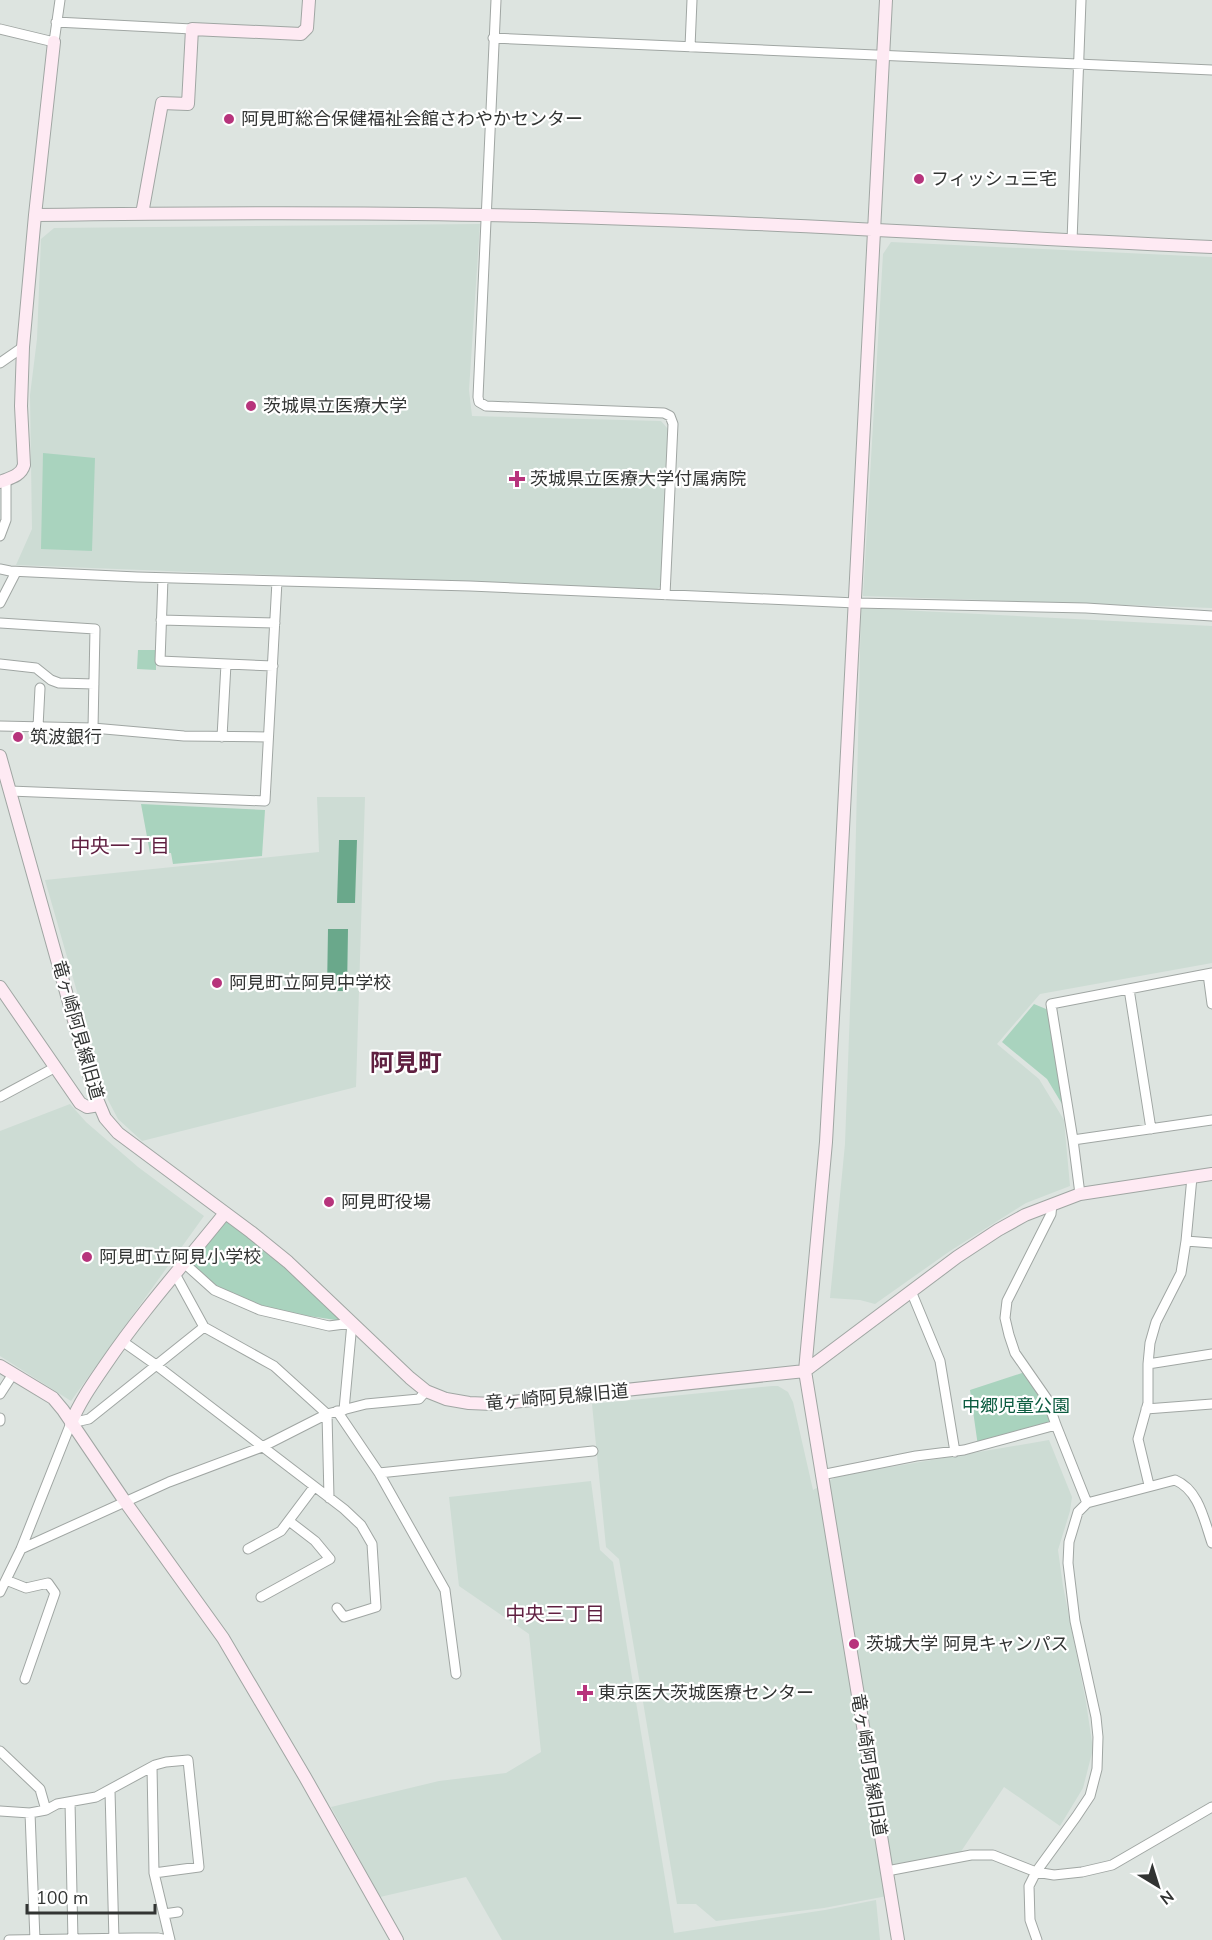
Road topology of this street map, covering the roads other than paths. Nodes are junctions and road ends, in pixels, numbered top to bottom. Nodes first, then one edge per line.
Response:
1 (60, 0) edge
2 (309, 0) edge
3 (496, 0) edge
4 (692, 0) edge
5 (886, 0) edge
6 (1081, 0) edge
7 (56, 22) junction
8 (0, 29) edge
9 (192, 29) junction
10 (494, 38) junction
11 (54, 42) junction
12 (690, 47) junction
13 (883, 57) junction
14 (1078, 64) junction
15 (1212, 70) edge
16 (36, 214) junction
17 (142, 214) junction
18 (486, 215) junction
19 (875, 231) junction
20 (1072, 241) junction
21 (1212, 247) edge
22 (23, 346) junction
23 (0, 363) edge
24 (3, 481) edge
25 (0, 536) edge
26 (0, 569) edge
27 (16, 572) junction
28 (163, 578) junction
29 (278, 581) junction
30 (665, 595) junction
31 (0, 603) edge
32 (856, 603) junction
33 (1212, 616) edge
34 (161, 621) junction
35 (0, 623) edge
36 (275, 623) junction
37 (0, 664) edge
38 (226, 664) junction
39 (273, 666) junction
40 (94, 684) junction
41 (40, 688) dead end
42 (0, 726) edge
43 (38, 727) junction
44 (93, 728) junction
45 (222, 737) junction
46 (268, 737) junction
47 (0, 756) edge
48 (10, 792) junction
49 (1210, 974) edge
50 (0, 987) edge
51 (1129, 989) junction
52 (1212, 1004) edge
53 (54, 1068) junction
54 (0, 1097) edge
55 (99, 1105) junction
56 (1212, 1120) edge
57 (1151, 1129) junction
58 (1073, 1140) junction
59 (1212, 1174) edge
60 (1192, 1177) junction
61 (1080, 1194) junction
62 (1052, 1204) junction
63 (225, 1213) junction
64 (1186, 1241) junction
65 (1212, 1243) edge
66 (184, 1263) junction
67 (175, 1274) junction
68 (911, 1291) junction
69 (352, 1323) junction
70 (204, 1327) junction
71 (122, 1341) junction
72 (1212, 1354) edge
73 (1148, 1364) junction
74 (156, 1365) junction
75 (0, 1366) edge
76 (805, 1371) junction
77 (13, 1374) junction
78 (426, 1391) junction
79 (0, 1394) edge
80 (1212, 1404) edge
81 (1146, 1410) junction
82 (340, 1411) junction
83 (327, 1414) junction
84 (71, 1423) junction
85 (1056, 1425) junction
86 (262, 1447) junction
87 (593, 1452) dead end
88 (955, 1452) junction
89 (379, 1473) junction
90 (821, 1475) junction
91 (1149, 1485) junction
92 (314, 1487) junction
93 (329, 1498) junction
94 (126, 1503) junction
95 (1088, 1503) junction
96 (290, 1521) junction
97 (1212, 1543) edge
98 (21, 1549) junction
99 (248, 1549) dead end
100 (6, 1580) junction
101 (0, 1592) edge
102 (261, 1597) dead end
103 (337, 1608) dead end
104 (456, 1674) dead end
105 (25, 1679) dead end
106 (0, 1750) edge
107 (152, 1767) junction
108 (110, 1791) junction
109 (70, 1802) junction
110 (1212, 1807) edge
111 (46, 1810) junction
112 (0, 1811) edge
113 (30, 1813) junction
114 (887, 1871) junction
115 (154, 1872) junction
116 (1036, 1872) junction
117 (178, 1912) dead end
118 (164, 1914) junction
119 (73, 1939) edge
120 (114, 1939) edge
121 (9, 1940) edge
122 (35, 1940) edge
123 (169, 1940) edge
124 (397, 1940) edge
125 (898, 1940) edge
126 (1037, 1940) edge

1 - 7 street
2 - 9 street
3 - 10 street
4 - 12 street
5 - 13 street
6 - 14 street
7 - 9 street
7 - 11 street
8 - 11 street
9 - 17 street
10 - 12 street
10 - 18 street
11 - 16 street
12 - 13 street
13 - 14 street
13 - 19 street
14 - 15 street
14 - 20 street
16 - 17 street
16 - 22 street
17 - 18 street
18 - 19 street
18 - 30 street
19 - 20 street
19 - 32 street
20 - 21 street
22 - 23 street
22 - 24 street
24 - 25 street
26 - 27 street
27 - 28 street
27 - 31 street
28 - 29 street
28 - 34 street
29 - 30 street
29 - 36 street
30 - 32 street
32 - 33 street
32 - 76 street
34 - 36 street
34 - 38 street
35 - 40 street
36 - 39 street
37 - 40 street
38 - 39 street
38 - 45 street
39 - 46 street
40 - 44 street
41 - 43 street
42 - 43 street
43 - 44 street
44 - 45 street
45 - 46 street
46 - 48 street
47 - 48 street, 竜ヶ崎阿見線旧道
48 - 55 street, 竜ヶ崎阿見線旧道
49 - 51 street
49 - 52 street
50 - 53 street
51 - 57 street
51 - 58 street
53 - 54 street
53 - 55 street
55 - 63 street, 竜ヶ崎阿見線旧道
56 - 57 street
57 - 58 street
58 - 61 street
59 - 60 street
60 - 61 street
60 - 64 street
61 - 62 street
62 - 68 street
62 - 85 street
63 - 66 street
63 - 69 street, 竜ヶ崎阿見線旧道
64 - 65 street
64 - 73 street
66 - 67 street
66 - 69 street
67 - 70 street
67 - 71 street
68 - 76 street
68 - 88 street
69 - 78 street, 竜ヶ崎阿見線旧道
69 - 82 street
70 - 74 street
70 - 83 street
71 - 74 street
71 - 84 street
72 - 73 street
73 - 81 street
74 - 84 street
74 - 86 street
75 - 77 street
76 - 78 street, 竜ヶ崎阿見線旧道
76 - 90 street, 竜ヶ崎阿見線旧道
77 - 79 street
77 - 84 street
78 - 82 street
80 - 81 street
81 - 91 street
82 - 83 street
82 - 89 street
83 - 86 street
83 - 93 street
84 - 94 street
84 - 98 street
85 - 88 street
85 - 95 street
86 - 92 street
86 - 94 street
87 - 89 street
88 - 90 street
89 - 104 street
90 - 114 street, 竜ヶ崎阿見線旧道
91 - 95 street
91 - 97 street
92 - 93 street
92 - 96 street
93 - 103 street
94 - 98 street
94 - 124 street
95 - 116 street
96 - 99 street
96 - 102 street
98 - 100 street
100 - 101 street
100 - 105 street
106 - 111 street
107 - 108 street
107 - 115 street
107 - 115 street
108 - 109 street
108 - 120 street
109 - 111 street
109 - 119 street
110 - 116 street
111 - 113 street
112 - 113 street
113 - 122 street
114 - 116 street
114 - 125 street, 竜ヶ崎阿見線旧道
115 - 118 street
116 - 126 street
117 - 118 street
118 - 123 street
119 - 120 street
119 - 122 street
120 - 123 street
121 - 122 street

